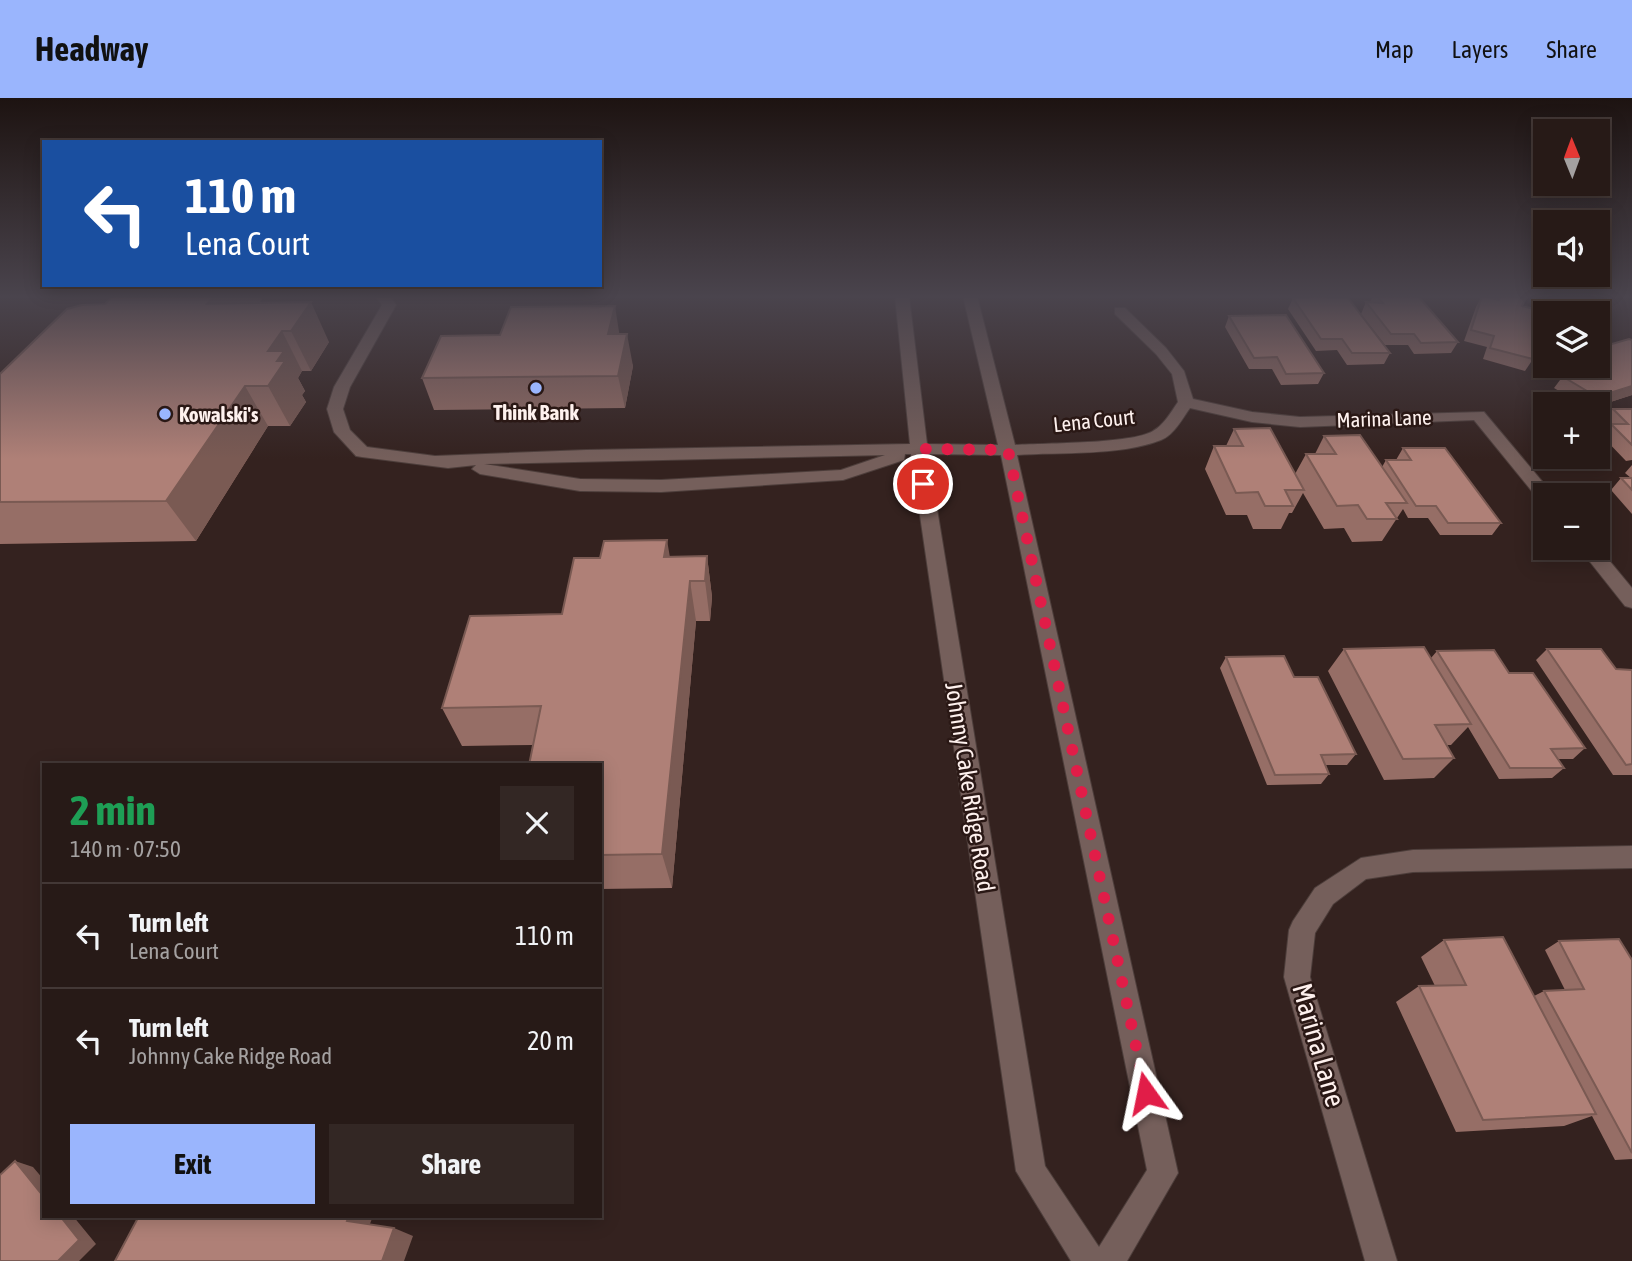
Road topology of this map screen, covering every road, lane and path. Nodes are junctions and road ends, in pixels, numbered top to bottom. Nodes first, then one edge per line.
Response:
1 (363, 350) edge
2 (908, 350) edge
3 (983, 350) edge
4 (1160, 350) edge
5 (1186, 402) junction
6 (918, 449) junction
7 (1008, 450) junction
8 (437, 461) junction
9 (1534, 483) edge
10 (1598, 560) edge
11 (1632, 601) edge
12 (1632, 857) edge
13 (1090, 1261) edge
14 (1109, 1261) edge
15 (1381, 1261) edge

1 - 8 street
2 - 6 street, Johnny Cake Ridge Road
3 - 7 street
4 - 5 street
5 - 7 street, Lena Court
5 - 9 street, Marina Lane
6 - 7 street, Lena Court
6 - 8 street, Lena Court
6 - 8 street
6 - 13 street, Johnny Cake Ridge Road
7 - 14 street
10 - 11 street
12 - 15 street, Marina Lane

